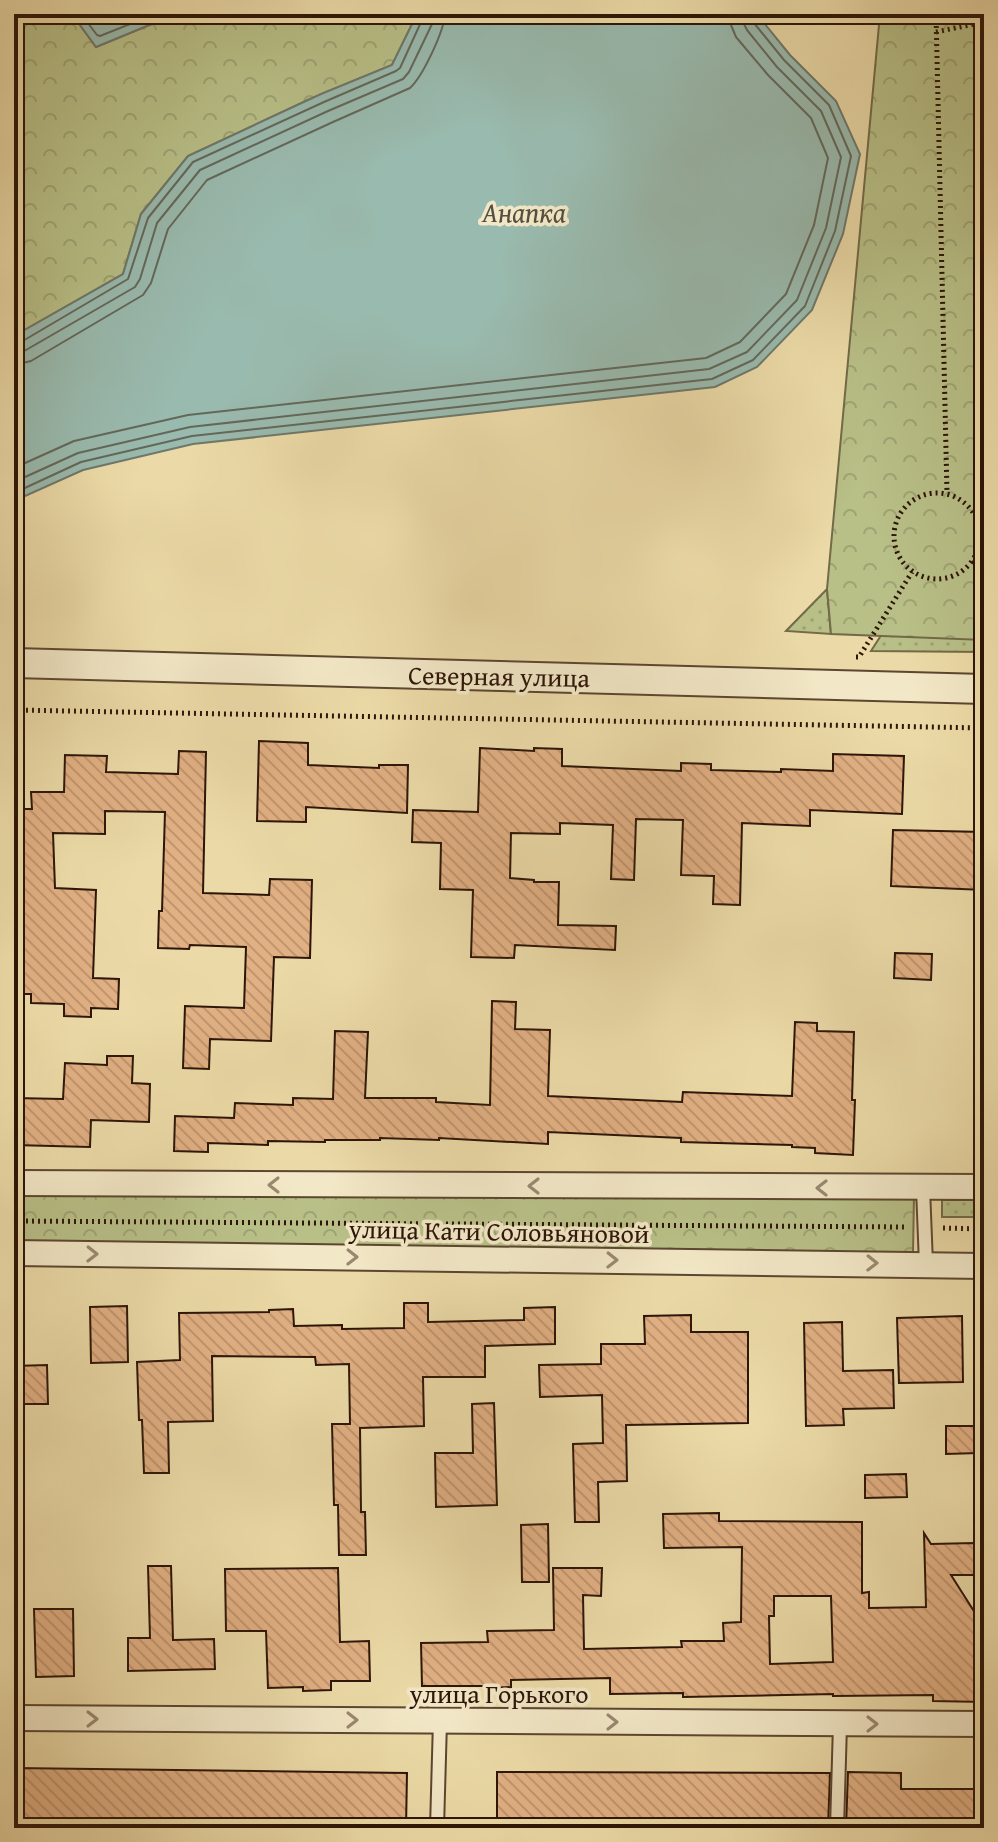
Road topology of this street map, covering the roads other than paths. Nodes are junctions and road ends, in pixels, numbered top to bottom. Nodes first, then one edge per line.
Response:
1 (14, 663) edge
2 (984, 689) edge
3 (14, 1183) edge
4 (984, 1187) edge
5 (923, 1188) junction
6 (14, 1253) edge
7 (926, 1264) junction
8 (984, 1266) edge
9 (14, 1718) edge
10 (440, 1721) junction
11 (840, 1724) junction
12 (984, 1724) edge
13 (437, 1828) edge
14 (837, 1828) edge

1 - 2 street, Северная улица
5 -> 3 street, улица Кати Соловьяновой
4 - 5 street, улица Кати Соловьяновой
5 - 7 lane
6 -> 7 street, улица Кати Соловьяновой
7 - 8 street, улица Кати Соловьяновой
9 -> 10 street, улица Горького
10 -> 11 street, улица Горького
10 - 13 lane
11 -> 12 street, улица Горького
11 - 14 lane

